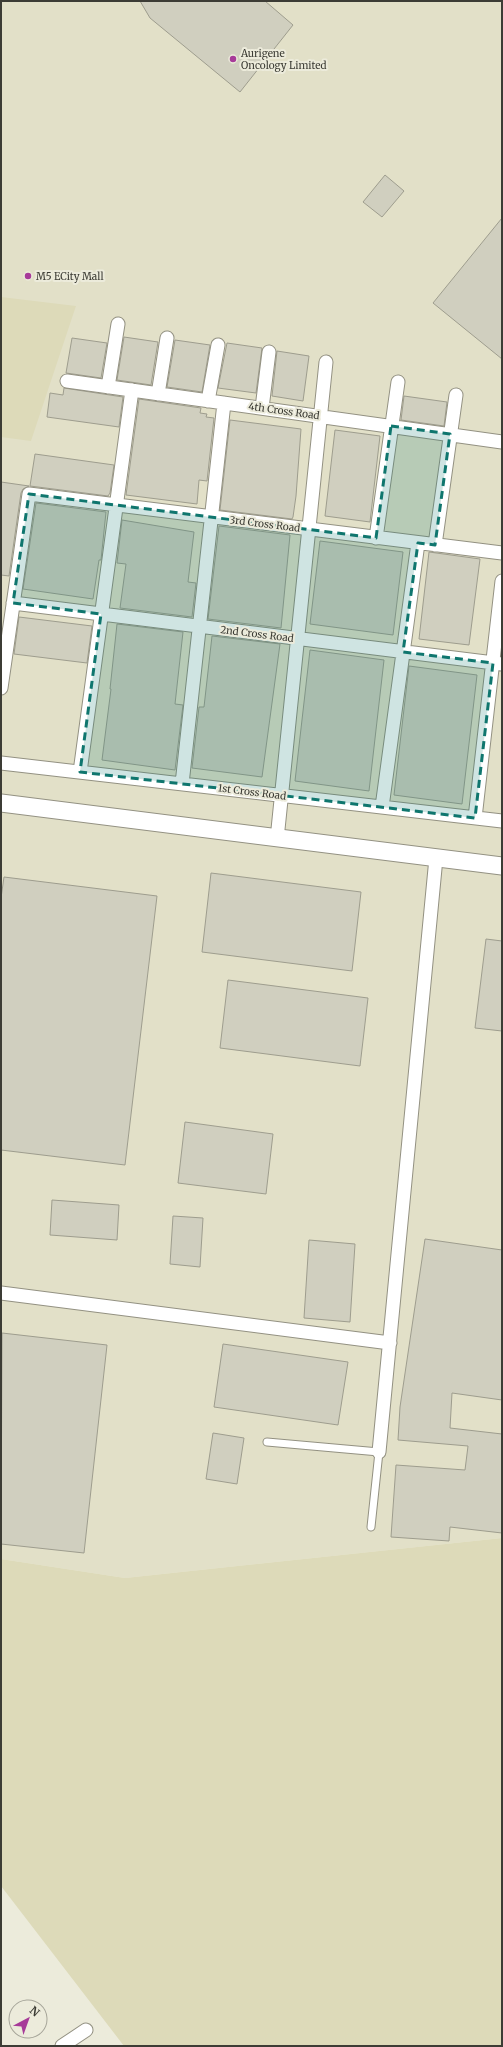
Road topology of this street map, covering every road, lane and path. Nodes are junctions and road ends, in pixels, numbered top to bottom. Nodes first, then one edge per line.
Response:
1 (118, 324) dead end
2 (167, 338) dead end
3 (218, 345) dead end
4 (269, 352) dead end
5 (326, 362) dead end
6 (66, 381) dead end
7 (398, 382) dead end
8 (108, 387) junction
9 (132, 390) junction
10 (158, 394) junction
11 (456, 395) dead end
12 (208, 401) junction
13 (224, 403) junction
14 (262, 408) junction
15 (321, 416) junction
16 (392, 426) junction
17 (450, 434) junction
18 (502, 442) edge
19 (116, 505) junction
20 (211, 517) junction
21 (309, 529) junction
22 (376, 538) junction
23 (418, 543) junction
24 (435, 545) junction
25 (502, 553) edge
26 (502, 581) edge
27 (13, 603) junction
28 (101, 614) junction
29 (199, 626) junction
30 (298, 639) junction
31 (403, 652) junction
32 (497, 664) edge
33 (1, 688) edge
34 (1, 763) edge
35 (80, 772) junction
36 (182, 784) junction
37 (281, 796) junction
38 (1, 803) edge
39 (382, 807) junction
40 (475, 818) junction
41 (502, 821) edge
42 (277, 839) junction
43 (436, 858) junction
44 (502, 866) edge
45 (1, 1293) edge
46 (390, 1343) junction
47 (267, 1442) dead end
48 (379, 1452) junction
49 (371, 1527) dead end
50 (86, 2030) dead end
51 (62, 2046) edge

1 - 8 street
2 - 10 street
3 - 12 street
4 - 14 street
5 - 15 street
6 - 8 street, 4th Cross Road
7 - 16 street
8 - 9 street, 4th Cross Road
9 - 10 street, 4th Cross Road
9 - 19 street
10 - 12 street, 4th Cross Road
11 - 17 street
12 - 13 street, 4th Cross Road
13 - 14 street, 4th Cross Road
13 - 20 street
14 - 15 street, 4th Cross Road
15 - 16 street, 4th Cross Road
15 - 21 street
16 - 17 street, 4th Cross Road
16 - 22 street
17 - 18 street, 4th Cross Road
17 - 24 street
19 - 20 street, 3rd Cross Road
19 - 27 street, 3rd Cross Road
19 - 28 street
20 - 21 street, 3rd Cross Road
20 - 29 street
21 - 22 street, 3rd Cross Road
21 - 30 street
22 - 23 street, 3rd Cross Road
23 - 24 street, 3rd Cross Road
23 - 31 street
24 - 25 street, 3rd Cross Road
26 - 32 street
27 - 28 street, 2nd Cross Road
27 - 33 street
28 - 29 street, 2nd Cross Road
28 - 35 street
29 - 30 street, 2nd Cross Road
29 - 36 street
30 - 31 street, 2nd Cross Road
30 - 37 street
31 - 32 street, 2nd Cross Road
31 - 39 street
32 - 40 street
34 - 35 street, 1st Cross Road
35 - 36 street, 1st Cross Road
36 - 37 street, 1st Cross Road
37 - 39 street, 1st Cross Road
37 - 42 street
38 - 42 street
39 - 40 street, 1st Cross Road
40 - 41 street, 1st Cross Road
42 - 43 street
43 - 44 street
43 - 46 street
45 - 46 street
46 - 48 street
47 - 48 lane
48 - 49 lane
50 - 51 street

